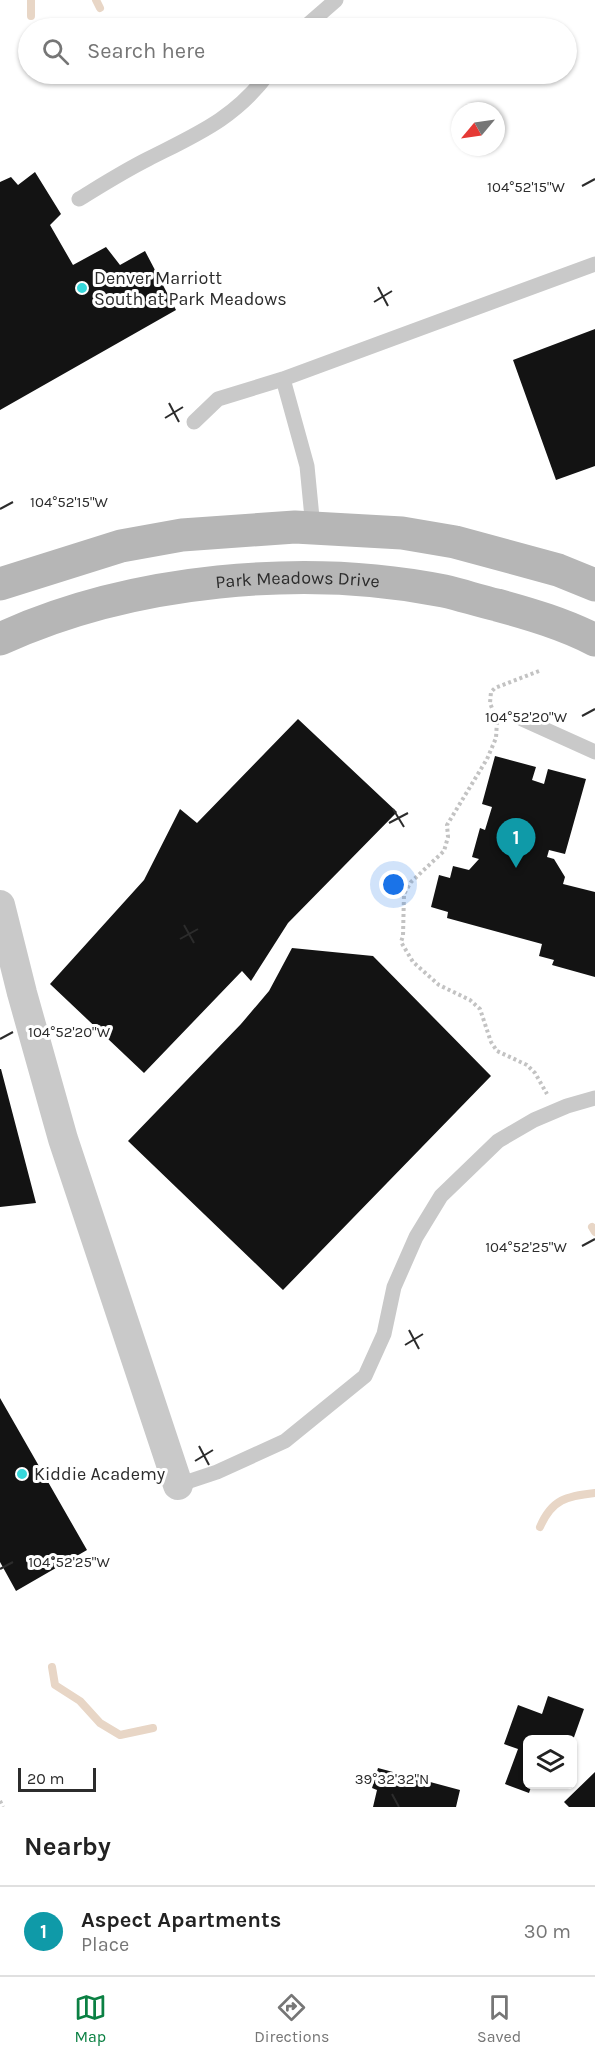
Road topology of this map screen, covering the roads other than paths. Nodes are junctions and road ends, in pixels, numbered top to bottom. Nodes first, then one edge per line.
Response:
1 (336, 0) edge
2 (315, 18) edge
3 (260, 84) edge
4 (79, 199) dead end
5 (595, 264) edge
6 (283, 379) junction
7 (194, 422) dead end
8 (313, 528) junction
9 (0, 584) edge
10 (595, 585) edge
11 (0, 639) edge
12 (595, 640) edge
13 (522, 718) dead end
14 (595, 752) edge
15 (0, 905) edge
16 (595, 1098) edge
17 (178, 1485) joint

1 - 2 lane
3 - 4 lane
5 - 6 lane
6 - 7 lane
6 - 8 lane
8 - 9 main road
8 - 10 main road
11 - 12 main road, Park Meadows Drive
13 - 14 lane
15 - 17 street
16 - 17 lane

